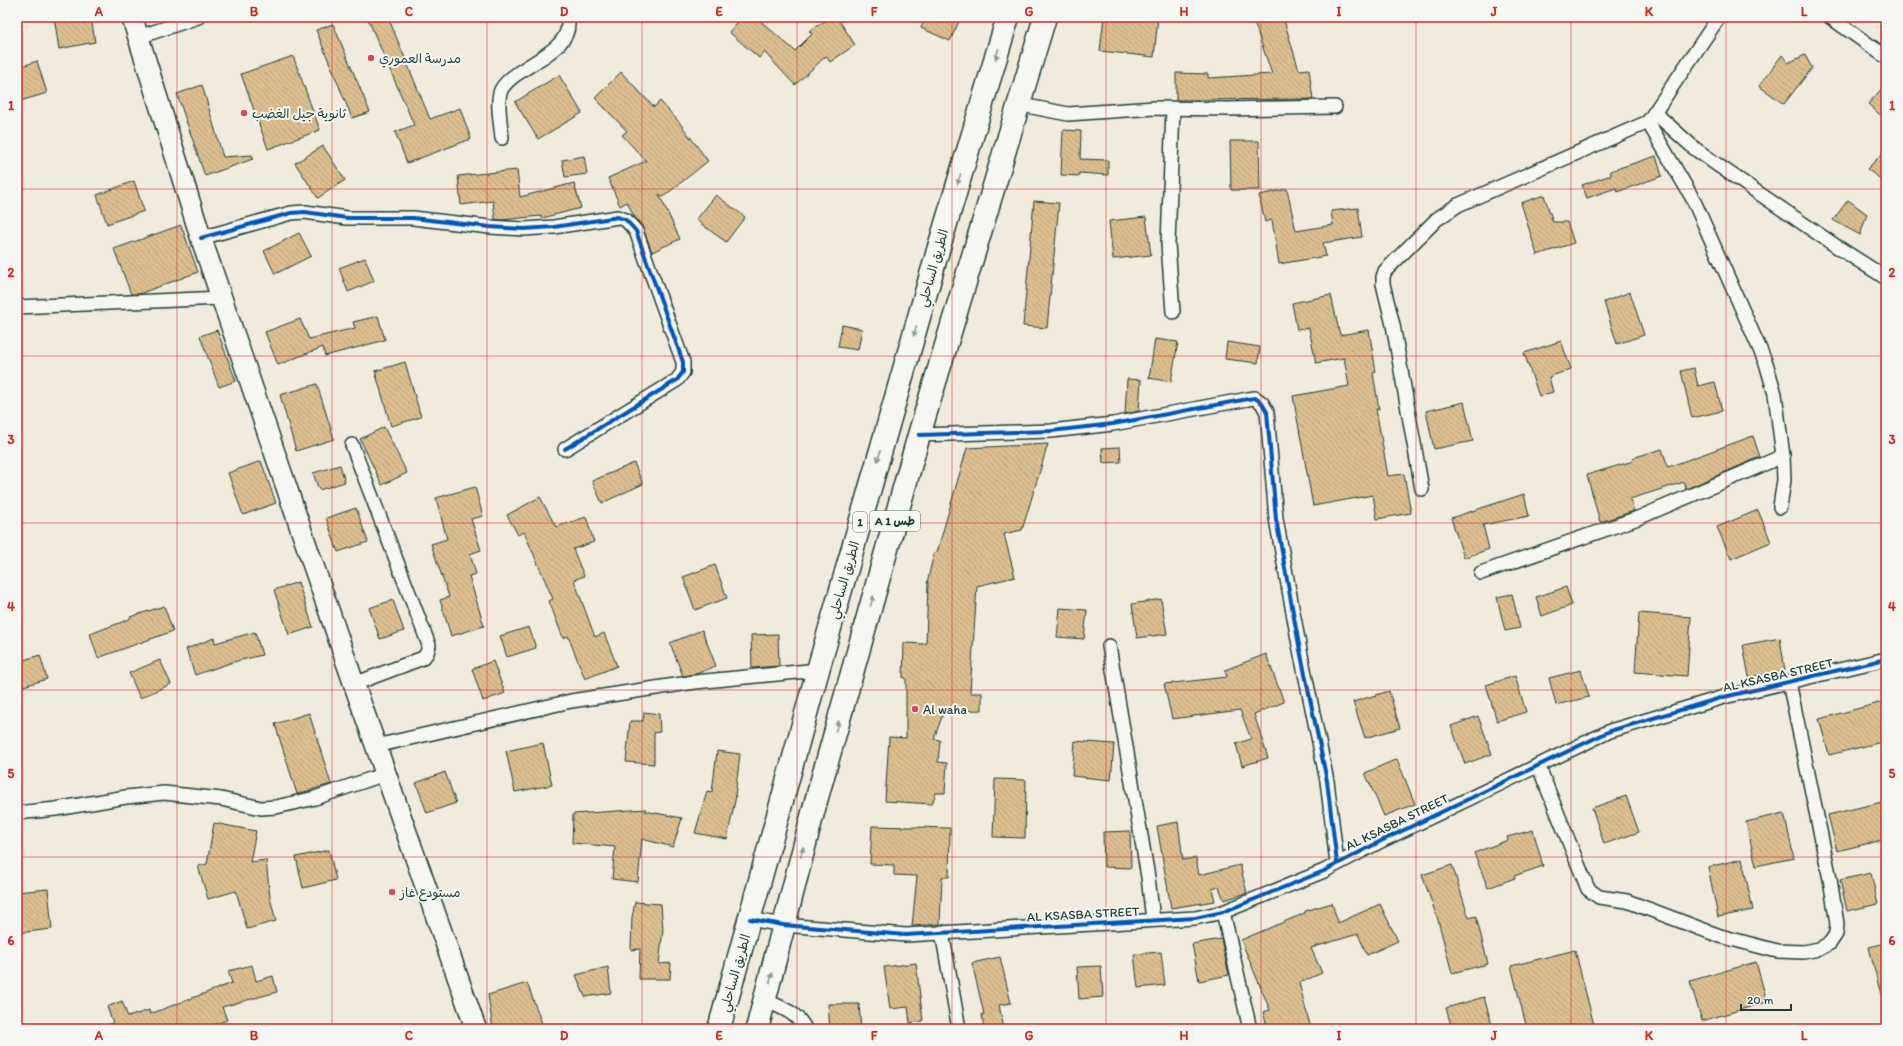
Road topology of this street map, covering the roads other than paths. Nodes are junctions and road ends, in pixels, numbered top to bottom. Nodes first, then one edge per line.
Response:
1 (132, 17) edge
2 (198, 17) edge
3 (568, 17) edge
4 (1008, 17) edge
5 (1045, 17) edge
6 (1719, 17) edge
7 (1830, 17) edge
8 (139, 37) junction
9 (1886, 57) edge
10 (1017, 104) junction
11 (1335, 107) dead end
12 (1173, 109) junction
13 (1652, 118) junction
14 (502, 138) dead end
15 (201, 238) junction
16 (1886, 278) edge
17 (222, 298) junction
18 (17, 307) edge
19 (1173, 312) dead end
20 (919, 435) junction
21 (352, 445) dead end
22 (565, 449) dead end
23 (1783, 456) junction
24 (1422, 489) dead end
25 (1780, 507) dead end
26 (1481, 573) dead end
27 (1109, 646) dead end
28 (1886, 659) edge
29 (818, 670) junction
30 (1789, 682) junction
31 (354, 684) junction
32 (376, 746) junction
33 (1538, 765) junction
34 (385, 774) junction
35 (17, 812) edge
36 (1337, 863) junction
37 (1223, 912) junction
38 (750, 919) junction
39 (1153, 920) junction
40 (784, 925) junction
41 (942, 932) junction
42 (765, 1000) junction
43 (476, 1029) edge
44 (719, 1029) edge
45 (758, 1029) edge
46 (805, 1029) edge
47 (959, 1029) edge
48 (1250, 1029) edge

1 - 8 main road
2 - 8 street
3 - 14 street
4 -> 29 highway, الطريق الساحلي / 1
5 - 10 highway, A 1 طس
6 - 13 street
7 - 9 street
8 - 15 main road
10 - 12 street
10 - 20 highway, A 1 طس
11 - 12 street
12 - 19 street
13 - 16 street
13 - 23 street
13 - 24 street
15 - 17 main road
15 - 22 street
17 - 18 street
17 - 31 main road
20 - 36 street
40 -> 20 highway, A 1 طس
21 - 31 street
23 - 25 street
23 - 26 street
27 - 39 street
28 - 30 street, AL KSASBA STREET
29 - 32 street
29 - 38 highway, الطريق الساحلي / 1
30 - 33 street, AL KSASBA STREET
30 - 33 street
31 - 32 main road
32 - 34 main road
33 - 36 street, AL KSASBA STREET
34 - 35 street
34 - 43 main road
36 - 37 street, AL KSASBA STREET
37 - 39 street, AL KSASBA STREET
37 - 48 street
38 - 40 street, AL KSASBA STREET
38 - 44 highway, الطريق الساحلي / 1
39 - 41 street, AL KSASBA STREET
40 - 41 street, AL KSASBA STREET
42 -> 40 highway, A 1 طس
41 - 47 street
42 - 45 highway, A 1 طس
42 - 46 street

